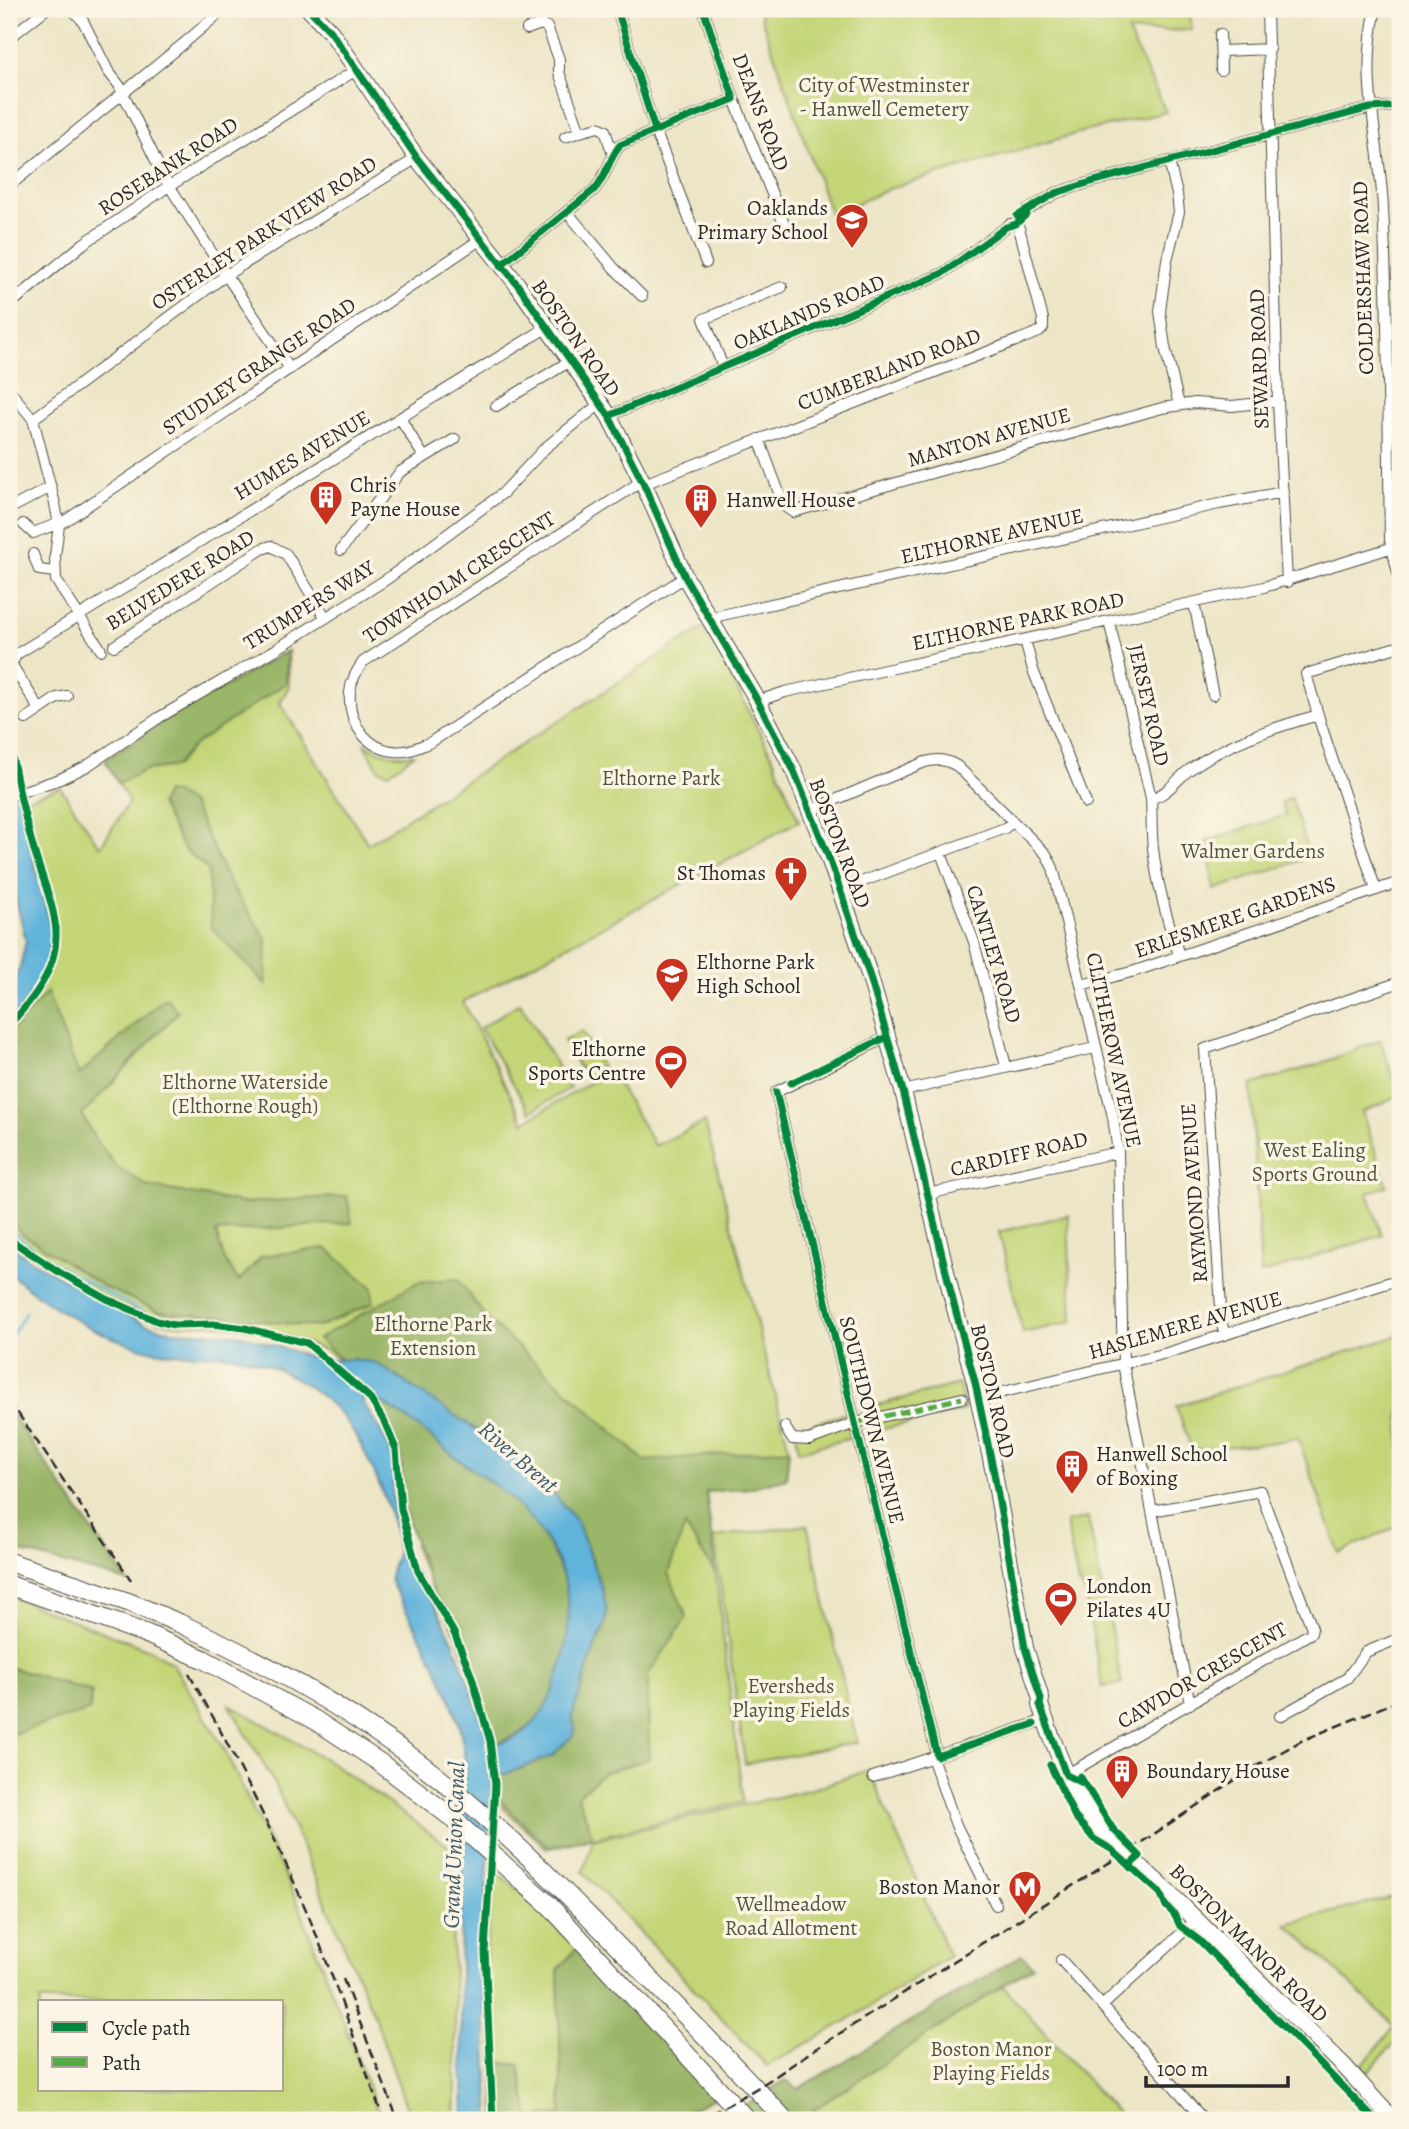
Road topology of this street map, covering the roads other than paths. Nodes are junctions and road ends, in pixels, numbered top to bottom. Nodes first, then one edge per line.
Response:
1 (46, 9) edge
2 (72, 9) edge
3 (224, 9) edge
4 (309, 9) edge
5 (324, 9) edge
6 (617, 9) edge
7 (703, 9) edge
8 (1268, 9) edge
9 (1376, 9) edge
10 (527, 29) dead end
11 (331, 32) junction
12 (1220, 34) dead end
13 (9, 38) edge
14 (1270, 49) junction
15 (1221, 51) junction
16 (356, 70) junction
17 (1221, 70) dead end
18 (123, 93) junction
19 (734, 99) junction
20 (1400, 106) edge
21 (1370, 108) junction
22 (655, 130) junction
23 (580, 132) junction
24 (1269, 135) junction
25 (565, 137) dead end
26 (613, 155) junction
27 (417, 158) junction
28 (1169, 162) junction
29 (9, 186) edge
30 (171, 186) junction
31 (1026, 211) dead end
32 (568, 213) junction
33 (1013, 224) joint
34 (786, 229) dead end
35 (481, 239) junction
36 (706, 263) dead end
37 (501, 265) junction
38 (226, 275) junction
39 (782, 287) dead end
40 (642, 296) dead end
41 (9, 305) edge
42 (546, 328) junction
43 (570, 361) junction
44 (723, 367) junction
45 (290, 369) junction
46 (9, 390) edge
47 (1278, 401) junction
48 (1179, 405) junction
49 (496, 406) dead end
50 (605, 410) junction
51 (400, 418) junction
52 (33, 419) junction
53 (455, 439) dead end
54 (759, 439) junction
55 (424, 457) junction
56 (643, 483) junction
57 (51, 487) junction
58 (1283, 492) junction
59 (9, 509) edge
60 (23, 524) dead end
61 (59, 525) junction
62 (1396, 546) edge
63 (341, 550) dead end
64 (33, 554) dead end
65 (39, 570) junction
66 (55, 572) junction
67 (685, 577) junction
68 (1400, 581) edge
69 (42, 582) dead end
70 (1287, 582) junction
71 (1194, 603) junction
72 (78, 615) junction
73 (326, 618) junction
74 (711, 620) junction
75 (1109, 621) junction
76 (1025, 640) junction
77 (114, 646) dead end
78 (1400, 646) edge
79 (101, 650) dead end
80 (1213, 695) dead end
81 (67, 696) dead end
82 (758, 701) junction
83 (40, 710) junction
84 (1318, 715) junction
85 (26, 719) dead end
86 (9, 796) edge
87 (1150, 798) junction
88 (1086, 803) dead end
89 (809, 811) junction
90 (1012, 822) junction
91 (941, 853) junction
92 (1400, 882) edge
93 (840, 890) junction
94 (1376, 890) junction
95 (1179, 955) junction
96 (1400, 982) edge
97 (1081, 985) junction
98 (887, 1037) junction
99 (1095, 1048) junction
100 (1006, 1066) junction
101 (903, 1091) junction
102 (1118, 1152) junction
103 (928, 1195) junction
104 (1400, 1279) edge
105 (1225, 1335) junction
106 (1123, 1364) junction
107 (970, 1398) junction
108 (855, 1423) junction
109 (785, 1427) dead end
110 (1152, 1511) junction
111 (9, 1562) edge
112 (9, 1584) edge
113 (1400, 1638) edge
114 (1189, 1704) junction
115 (1280, 1716) dead end
116 (1045, 1720) junction
117 (935, 1756) junction
118 (1066, 1775) junction
119 (873, 1777) dead end
120 (996, 1905) dead end
121 (1195, 1921) junction
122 (1061, 1960) dead end
123 (1102, 2006) junction
124 (747, 2120) edge
125 (785, 2120) edge
126 (1204, 2120) edge
127 (1393, 2120) edge

1 - 13 street
2 - 18 street
3 - 18 street
4 - 11 main road, BOSTON ROAD
5 - 11 main road, BOSTON ROAD
6 - 22 street
7 - 19 street, DEANS ROAD
8 - 14 street, SEWARD ROAD
9 - 21 street, COLDERSHAW ROAD
10 - 23 street
11 - 16 main road, BOSTON ROAD
12 - 15 street
14 - 15 street
14 - 24 street, SEWARD ROAD
15 - 17 street
16 - 27 main road, BOSTON ROAD
16 - 30 street, ROSEBANK ROAD
18 - 29 street
18 - 30 street
19 - 22 street
19 - 34 street, DEANS ROAD
20 - 21 street
21 - 24 street
21 - 62 street, COLDERSHAW ROAD
22 - 26 street
22 - 36 street
23 - 25 street
23 - 26 street
24 - 28 street
24 - 47 street, SEWARD ROAD
26 - 32 street
27 - 35 main road, BOSTON ROAD
27 - 38 street, OSTERLEY PARK VIEW ROAD
28 - 31 street
28 - 48 street
30 - 38 street
30 - 41 street, ROSEBANK ROAD
32 - 37 street
32 - 40 street
33 - 44 street, OAKLANDS ROAD
33 - 54 street, CUMBERLAND ROAD
35 - 37 main road, BOSTON ROAD
35 - 45 street, STUDLEY GRANGE ROAD
37 - 42 main road, BOSTON ROAD
38 - 45 street
38 - 52 street, OSTERLEY PARK VIEW ROAD
39 - 44 street
42 - 43 main road, BOSTON ROAD
42 - 51 street, HUMES AVENUE
43 - 49 street
43 - 50 main road, BOSTON ROAD
44 - 50 street, OAKLANDS ROAD
45 - 61 street, STUDLEY GRANGE ROAD
46 - 52 street
47 - 48 street, MANTON AVENUE
47 - 58 street, SEWARD ROAD
48 - 54 street, MANTON AVENUE
50 - 56 main road, BOSTON ROAD
50 - 73 street, TRUMPERS WAY
51 - 55 street
51 - 72 street, HUMES AVENUE
52 - 57 street
53 - 55 street
54 - 56 street, CUMBERLAND ROAD
55 - 63 street
56 - 67 main road, BOSTON ROAD
56 - 67 street, TOWNHOLM CRESCENT
57 - 59 street
57 - 61 street
58 - 70 street, SEWARD ROAD
58 - 74 street, ELTHORNE AVENUE
60 - 61 street
61 - 66 street
62 - 68 street, COLDERSHAW ROAD
62 - 70 street, ELTHORNE PARK ROAD
64 - 65 street
65 - 66 street
65 - 69 street
66 - 72 street
67 - 74 main road, BOSTON ROAD
70 - 71 street, ELTHORNE PARK ROAD
71 - 75 street, ELTHORNE PARK ROAD
71 - 80 street
72 - 79 street
72 - 83 street, HUMES AVENUE
73 - 77 street, BELVEDERE ROAD
73 - 86 street, TRUMPERS WAY
74 - 82 main road, BOSTON ROAD
75 - 76 street, ELTHORNE PARK ROAD
75 - 87 street, JERSEY ROAD
76 - 82 street, ELTHORNE PARK ROAD
76 - 88 street
78 - 84 street
81 - 83 street
82 - 89 main road, BOSTON ROAD
83 - 85 street
84 - 87 street
84 - 94 street
87 - 95 street, JERSEY ROAD
89 - 90 street, CLITHEROW AVENUE
89 - 93 main road, BOSTON ROAD
90 - 91 street
90 - 97 street, CLITHEROW AVENUE
91 - 93 street
91 - 100 street, CANTLEY ROAD
92 - 94 street, ERLESMERE GARDENS
93 - 98 main road, BOSTON ROAD
94 - 95 street, ERLESMERE GARDENS
95 - 97 street, ERLESMERE GARDENS
96 - 105 street, RAYMOND AVENUE
97 - 99 street, CLITHEROW AVENUE
98 - 101 main road, BOSTON ROAD
98 - 108 street, SOUTHDOWN AVENUE
99 - 100 street
99 - 102 street, CLITHEROW AVENUE
100 - 101 street
101 - 103 main road, BOSTON ROAD
102 - 103 street, CARDIFF ROAD
102 - 106 street, CLITHEROW AVENUE
103 - 107 main road, BOSTON ROAD
104 - 105 street, HASLEMERE AVENUE
105 - 106 street, HASLEMERE AVENUE
106 - 107 street, HASLEMERE AVENUE
106 - 110 street, CLITHEROW AVENUE
107 - 108 street, HASLEMERE AVENUE
107 - 116 main road, BOSTON ROAD
108 - 109 street, HASLEMERE AVENUE
108 - 117 street, SOUTHDOWN AVENUE
110 - 114 street, CLITHEROW AVENUE
110 - 114 street, CAWDOR CRESCENT
111 - 125 highway, bridge
112 - 124 highway, bridge
113 - 115 street
114 - 118 street, CAWDOR CRESCENT
116 - 117 street
116 - 118 main road, BOSTON ROAD
117 - 119 street
117 - 120 street, SOUTHDOWN AVENUE
118 - 121 main road, BOSTON MANOR ROAD, bridge
121 - 123 street
121 - 127 main road, BOSTON MANOR ROAD
122 - 123 street
123 - 126 street

